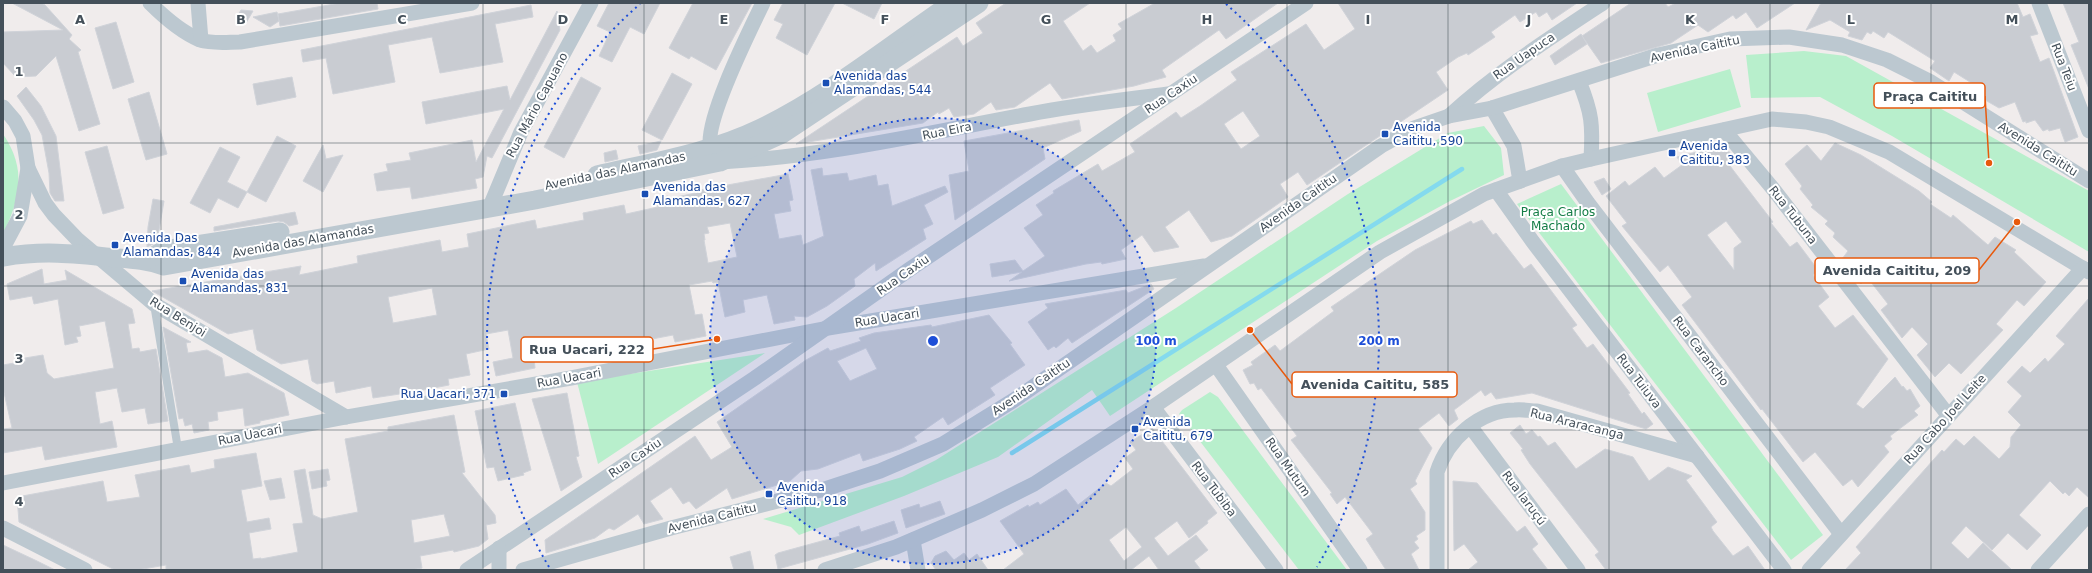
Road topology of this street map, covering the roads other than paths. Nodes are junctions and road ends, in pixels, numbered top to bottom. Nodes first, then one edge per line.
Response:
1 (150, 3) edge
2 (198, 3) edge
3 (472, 3) edge
4 (591, 3) edge
5 (763, 3) edge
6 (979, 3) edge
7 (1306, 3) edge
8 (1603, 3) edge
9 (2039, 3) edge
10 (950, 8) edge
11 (201, 40) junction
12 (1579, 81) junction
13 (1173, 93) junction
14 (3, 107) edge
15 (1492, 108) junction
16 (1449, 116) junction
17 (1724, 130) junction
18 (2089, 131) edge
19 (715, 155) junction
20 (1591, 159) junction
21 (1562, 166) junction
22 (28, 168) junction
23 (1520, 181) junction
24 (2089, 181) edge
25 (1496, 190) junction
26 (491, 202) junction
27 (3, 248) edge
28 (97, 256) junction
29 (3, 257) edge
30 (1207, 266) junction
31 (2086, 270) edge
32 (154, 304) junction
33 (828, 328) junction
34 (1216, 365) junction
35 (1153, 407) junction
36 (1948, 415) junction
37 (346, 417) junction
38 (1470, 426) junction
39 (178, 449) junction
40 (1697, 456) junction
41 (3, 483) edge
42 (2089, 514) edge
43 (3, 528) edge
44 (1841, 534) junction
45 (913, 540) junction
46 (499, 548) junction
47 (85, 570) edge
48 (467, 570) edge
49 (499, 570) edge
50 (524, 570) edge
51 (825, 570) edge
52 (918, 570) edge
53 (1276, 570) edge
54 (1360, 570) edge
55 (1437, 570) edge
56 (1578, 570) edge
57 (1784, 570) edge
58 (1808, 570) edge
59 (2038, 570) edge

1 - 11 street
2 - 11 street
3 - 11 street
4 - 26 street, Rua Mário Capuano
5 - 19 street
6 - 10 street, Avenida das Alamandas
7 - 13 street, Rua Caxiu
8 - 16 street, Rua Uapuca
9 - 18 street, Rua Teiu
10 - 19 street, Avenida das Alamandas
12 - 15 street, Avenida Caititu
12 - 20 street
12 - 24 street, Avenida Caititu
13 - 19 street, Rua Eira
13 - 33 street, Rua Caxiu
14 - 22 street
15 - 16 street, Avenida Caititu
15 - 23 street
16 - 30 street, Avenida Caititu
17 - 20 street
17 - 31 street
17 - 36 street, Rua Tubuna
19 - 26 street, Avenida das Alamandas
20 - 21 street
21 - 23 street
21 - 44 street, Rua Carancho
22 - 27 street
22 - 28 street
23 - 25 street
25 - 34 street
25 - 40 street, Rua Tuiuva
26 - 28 street, Avenida das Alamandas
28 - 29 street
28 - 32 street, Rua Benjoi
30 - 33 street, Rua Uacari
30 - 50 street, Avenida Caititu
31 - 36 street, Rua Cabo Joel Leite
32 - 37 street, Rua Benjoi
32 - 39 lane
33 - 37 street, Rua Uacari
33 - 46 street, Rua Caxiu
34 - 35 street
34 - 54 street, Rua Mutum
35 - 45 street
35 - 53 street, Rua Tubiba
36 - 44 street, Rua Cabo Joel Leite
37 - 39 street, Rua Uacari
38 - 40 street, Rua Araracanga
38 - 55 street, Rua Araracanga
38 - 56 street, Rua Iaruçú
39 - 41 street, Rua Uacari
40 - 57 street, Rua Tuiuva
42 - 59 street
43 - 47 street
44 - 58 street, Rua Cabo Joel Leite
45 - 51 street
45 - 52 street
46 - 48 street, Rua Caxiu
46 - 49 street

